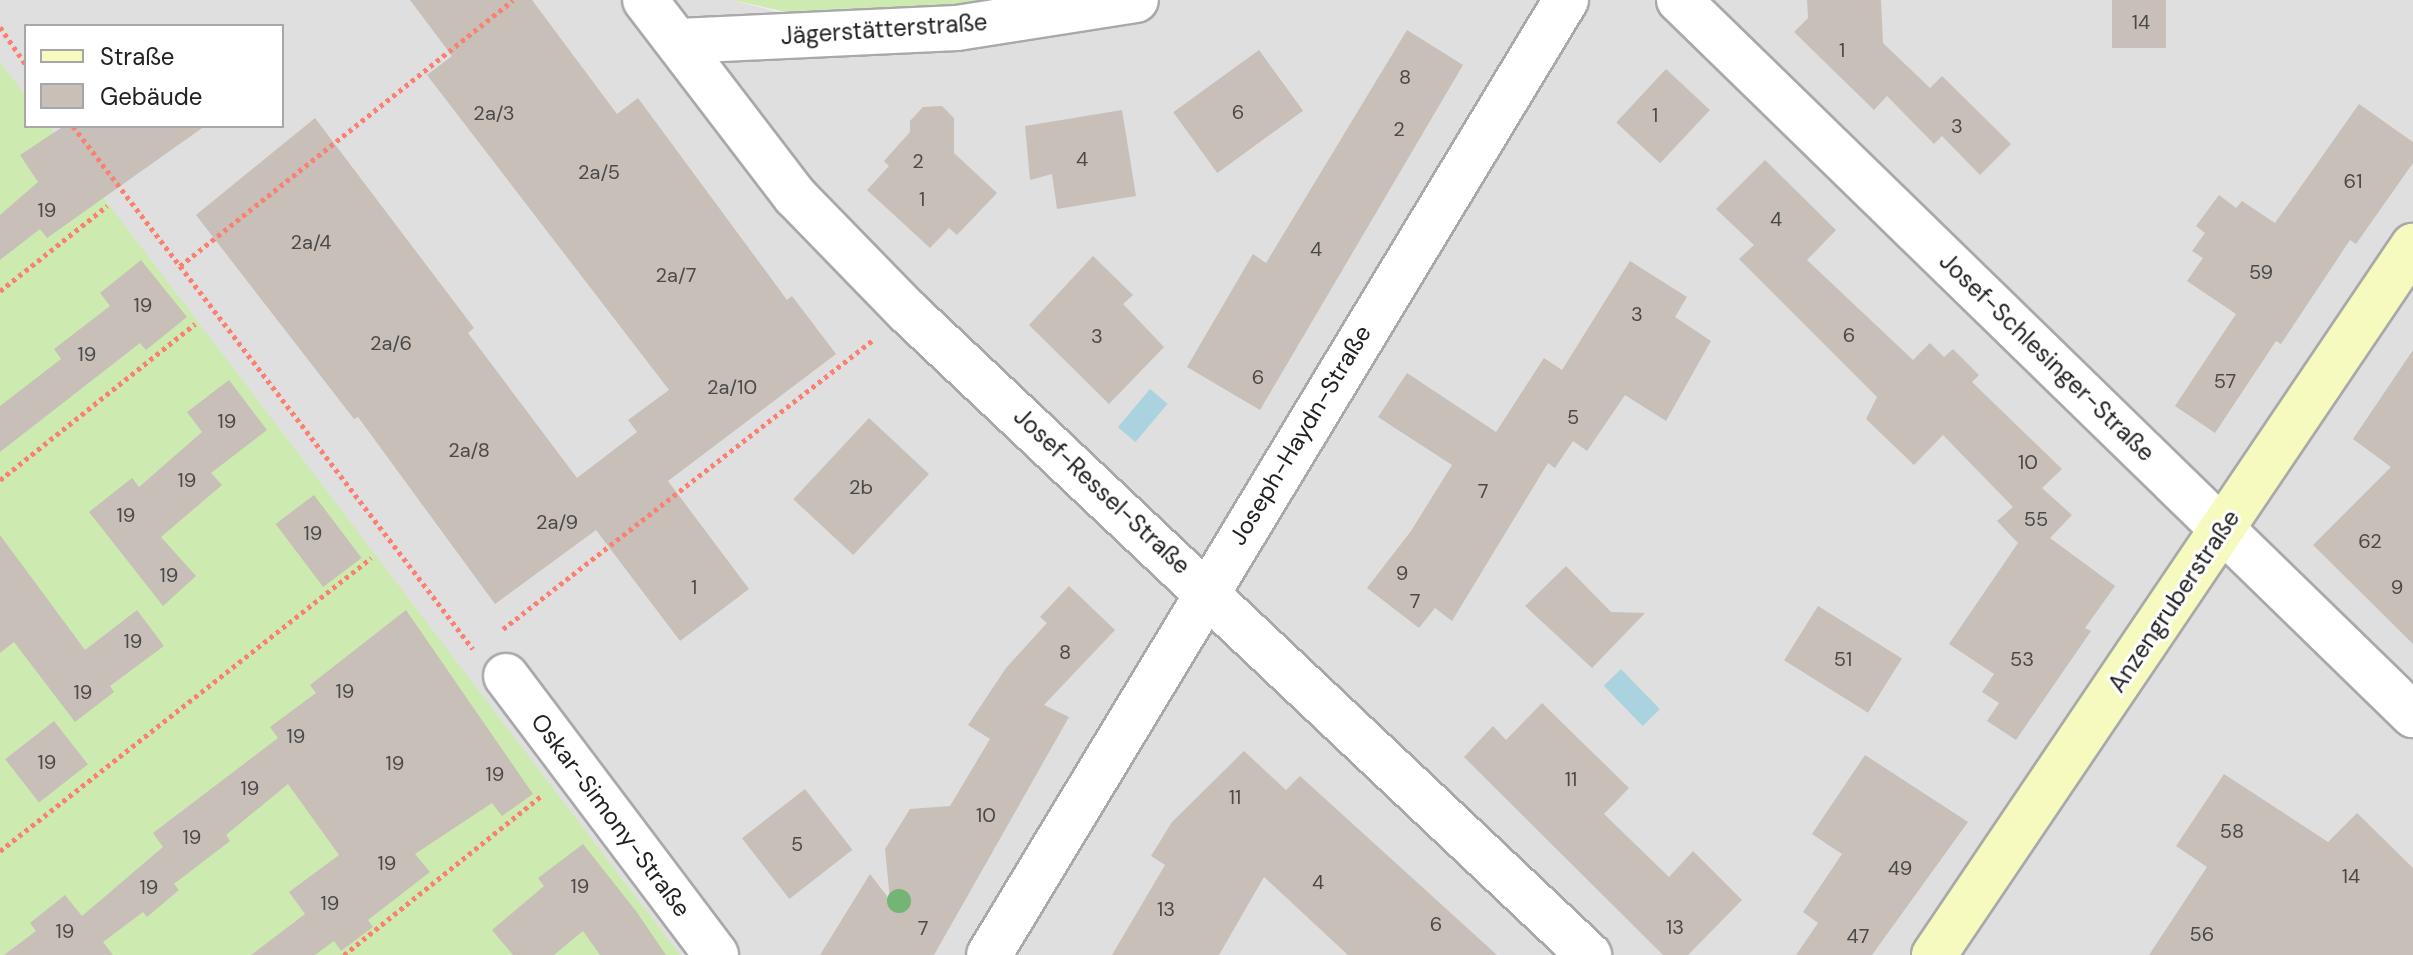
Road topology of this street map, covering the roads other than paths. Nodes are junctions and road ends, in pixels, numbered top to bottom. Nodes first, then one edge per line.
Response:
1 (645, 0) edge
2 (1136, 0) edge
3 (1566, 0) edge
4 (1679, 0) edge
5 (679, 41) junction
6 (2413, 246) edge
7 (2223, 529) junction
8 (1206, 588) junction
9 (489, 656) road end
10 (2413, 715) edge
11 (716, 955) edge
12 (989, 955) edge
13 (1589, 955) edge
14 (1934, 955) edge

1 - 5 street, Josef-Ressel-Straße
2 - 5 street, Jägerstätterstraße
3 - 8 street, Joseph-Haydn-Straße
4 - 7 street, Josef-Schlesinger-Straße
5 - 8 street, Josef-Ressel-Straße
6 - 7 street, Anzengruberstraße
7 - 10 street, Josef-Schlesinger-Straße
7 - 14 street, Anzengruberstraße
8 - 12 street, Joseph-Haydn-Straße
8 - 13 street, Josef-Ressel-Straße
9 - 11 street, Oskar-Simony-Straße

